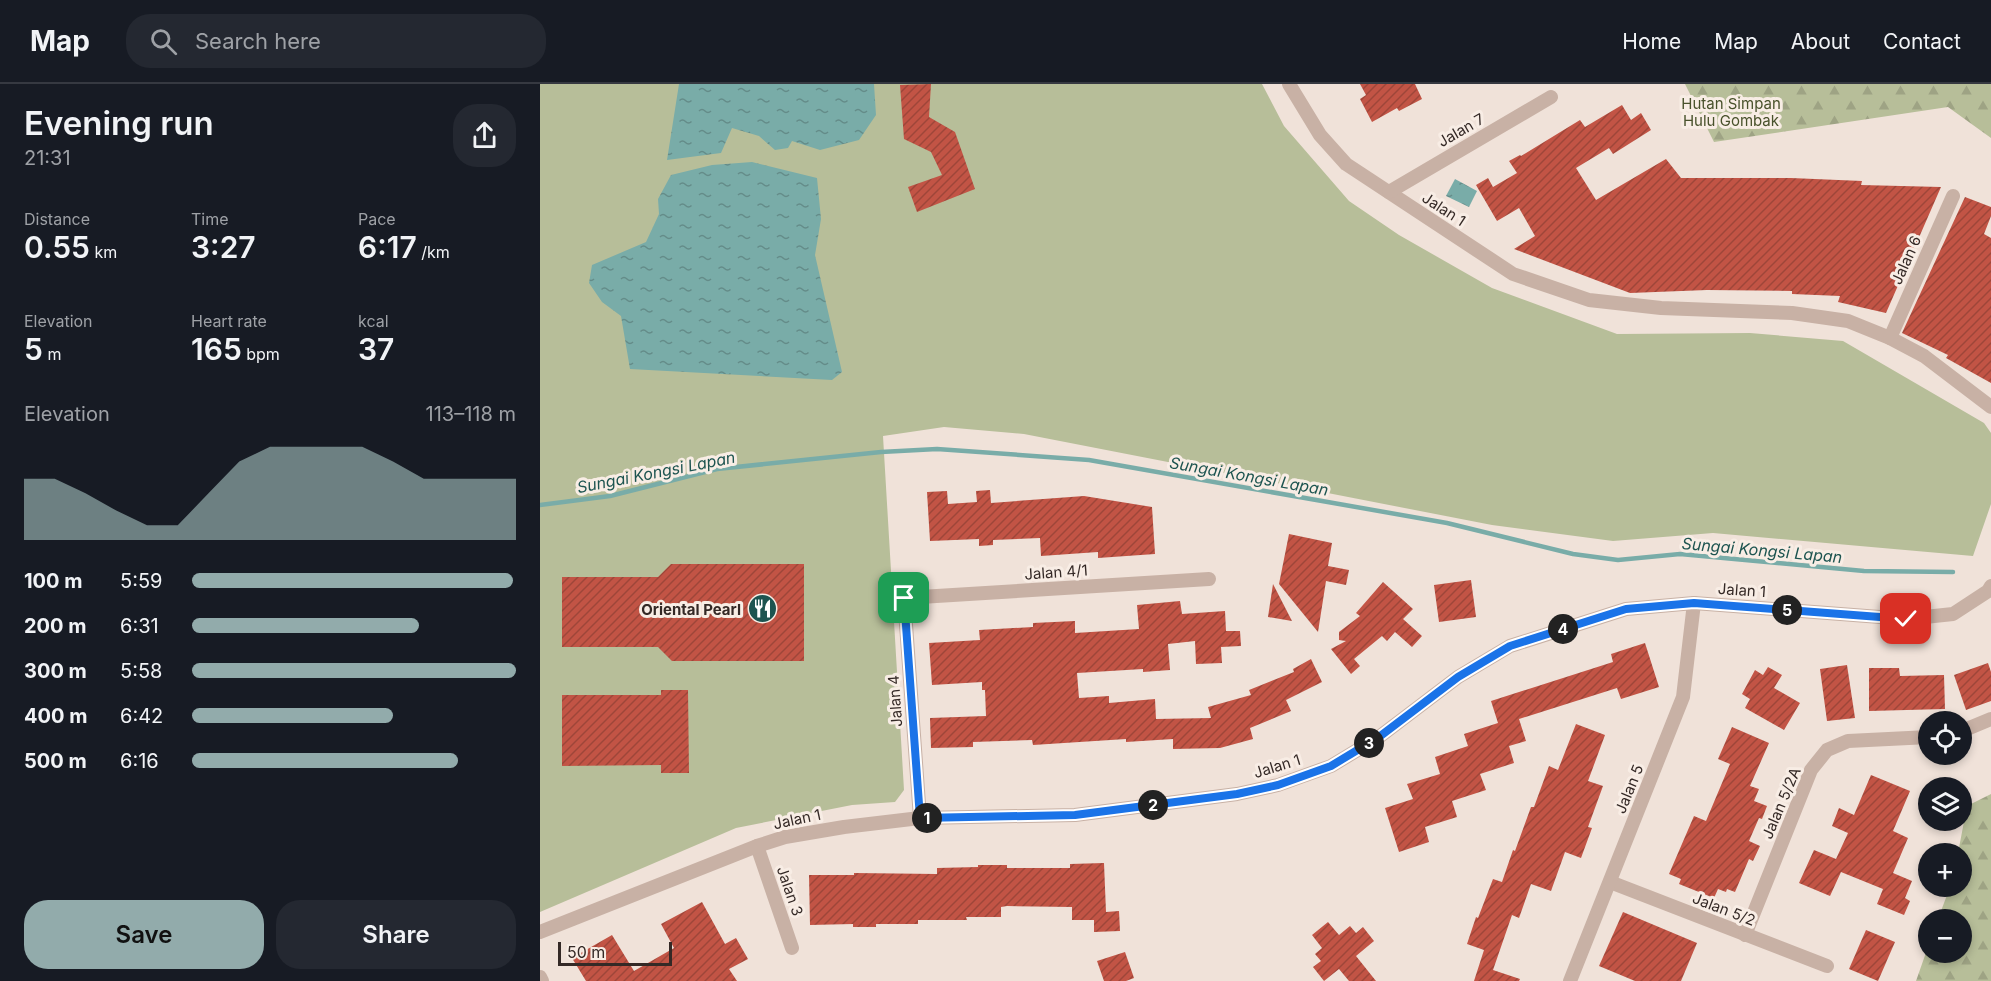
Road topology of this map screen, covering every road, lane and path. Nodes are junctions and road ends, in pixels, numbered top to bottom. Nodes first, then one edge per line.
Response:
1 (1289, 84) edge
2 (1551, 97) dead end
3 (1389, 192) junction
4 (1953, 196) dead end
5 (1890, 338) junction
6 (1991, 407) edge
7 (1209, 579) dead end
8 (903, 583) dead end
9 (1991, 586) edge
10 (904, 598) junction
11 (1694, 603) junction
12 (1991, 719) edge
13 (1972, 727) edge
14 (1918, 738) edge
15 (920, 818) junction
16 (757, 846) junction
17 (1610, 882) junction
18 (540, 932) edge
19 (1745, 935) junction
20 (792, 948) dead end
21 (1827, 966) dead end
22 (1570, 981) edge

1 - 3 street, Jalan 1
2 - 3 street, Jalan 7
3 - 5 street, Jalan 1
4 - 5 street, Jalan 6
5 - 6 street, Jalan 1
7 - 10 street, Jalan 4/1
8 - 10 street, Jalan 4
9 - 11 street, Jalan 1
10 - 15 street, Jalan 4
11 - 15 street, Jalan 1
11 - 17 street, Jalan 5
12 - 13 street
14 - 19 street, Jalan 5/2A
15 - 16 street, Jalan 1
16 - 18 street, Jalan 1
16 - 20 street, Jalan 3
17 - 19 street, Jalan 5/2
17 - 22 street, Jalan 5
19 - 21 street, Jalan 5/2

